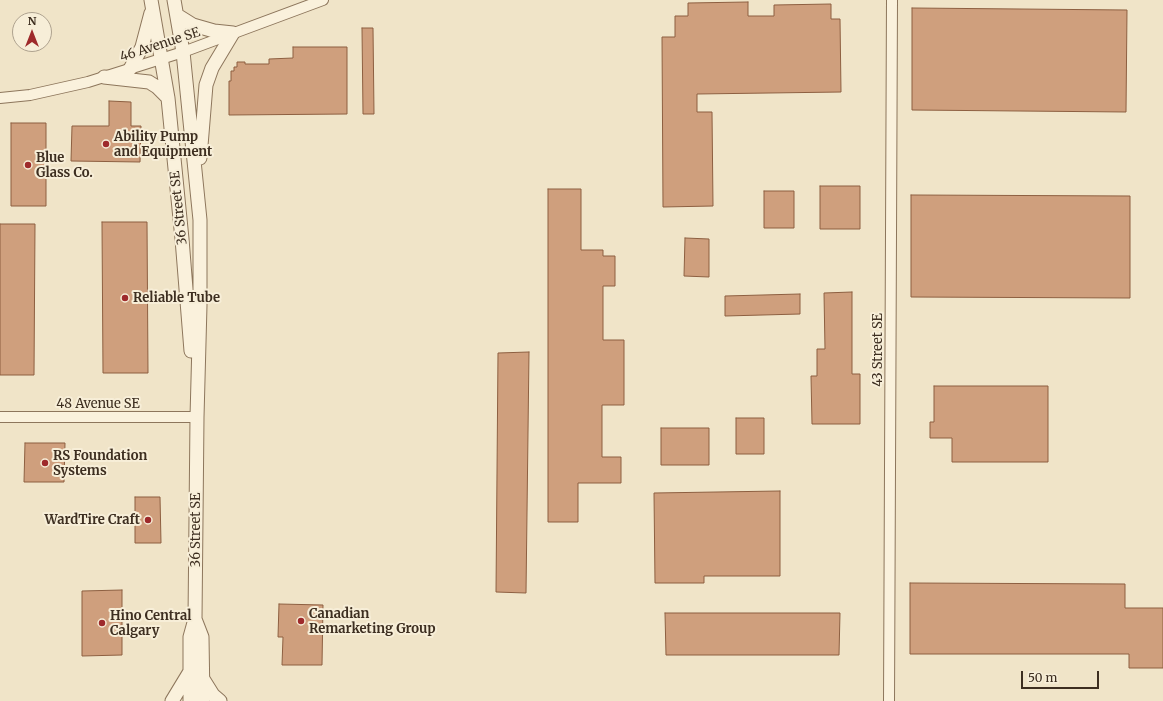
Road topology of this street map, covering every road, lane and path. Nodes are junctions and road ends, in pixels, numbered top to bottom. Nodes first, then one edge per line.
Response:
1 (174, 0) edge
2 (323, 0) edge
3 (892, 0) edge
4 (152, 3) edge
5 (177, 15) junction
6 (233, 33) junction
7 (183, 52) junction
8 (161, 59) junction
9 (130, 69) junction
10 (104, 77) junction
11 (0, 98) edge
12 (168, 98) junction
13 (196, 182) junction
14 (0, 417) edge
15 (197, 417) junction
16 (196, 619) junction
17 (190, 672) junction
18 (203, 679) junction
19 (172, 701) edge
20 (190, 701) edge
21 (203, 701) edge
22 (220, 701) edge
23 (889, 701) edge

1 - 5 street, 36 Street SE
2 - 6 street, 46 Avenue SE
3 - 23 street, 43 Street SE
4 - 8 street, 36 Street SE
4 - 9 street
5 - 6 street
5 - 7 street, 36 Street SE
6 - 7 street, 46 Avenue SE
6 - 13 street
7 - 8 street, 46 Avenue SE
7 - 13 street, 36 Street SE
8 - 9 street, 46 Avenue SE
8 - 12 street, 36 Street SE
9 - 10 street, 46 Avenue SE
10 - 11 street, 46 Avenue SE
10 - 12 street
12 - 15 street, 36 Street SE
13 - 15 street, 36 Street SE
14 - 15 street, 48 Avenue SE
15 - 16 street, 36 Street SE
16 - 17 street, 36 Street SE
16 - 18 street, 36 Street SE
17 - 19 street
17 - 20 street, 36 Street SE
18 - 21 street, 36 Street SE
18 - 22 street

